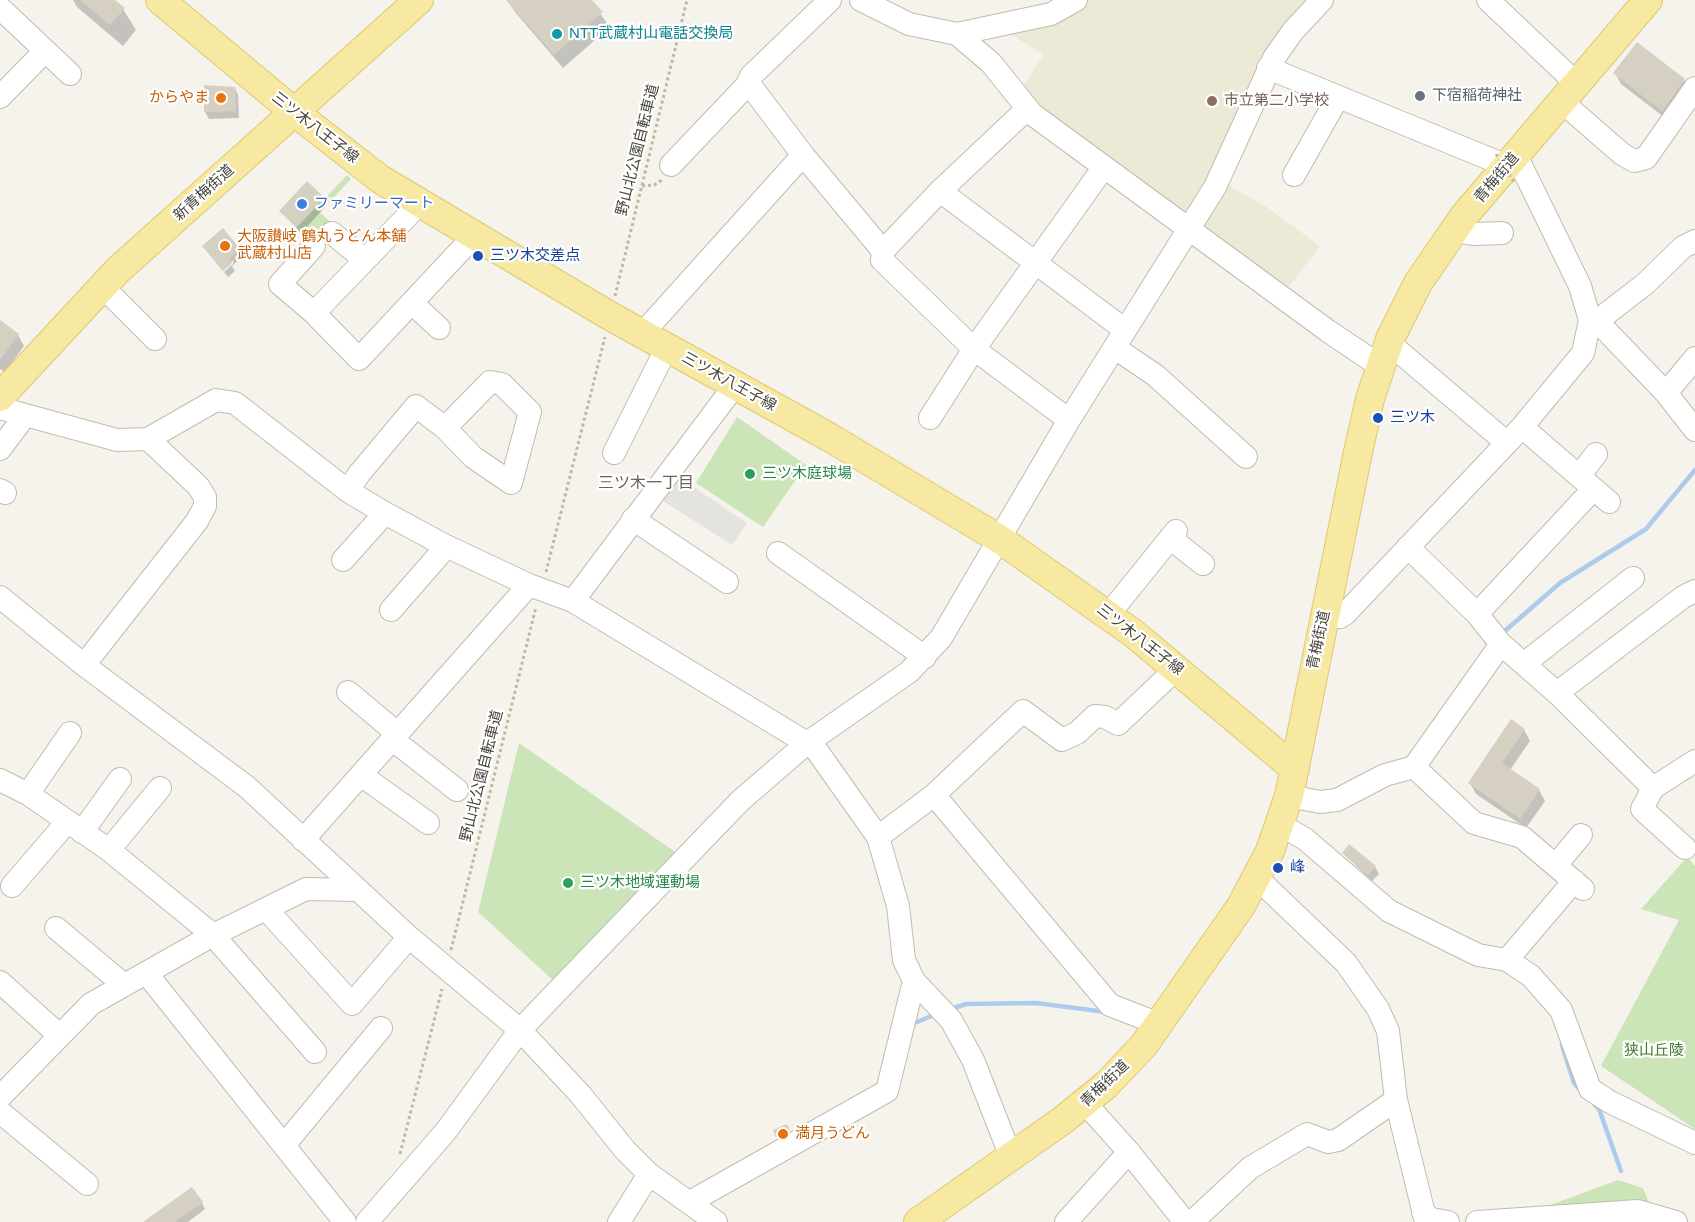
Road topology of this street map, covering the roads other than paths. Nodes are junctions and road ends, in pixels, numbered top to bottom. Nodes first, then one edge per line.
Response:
1 (160, 0) edge
2 (419, 0) edge
3 (830, 0) edge
4 (861, 0) edge
5 (1076, 0) edge
6 (1322, 0) edge
7 (1488, 0) edge
8 (1648, 0) edge
9 (0, 8) edge
10 (957, 34) junction
11 (45, 51) junction
12 (1268, 68) junction
13 (70, 74) dead end
14 (747, 85) junction
15 (1695, 88) edge
16 (1569, 92) junction
17 (0, 97) edge
18 (1338, 97) junction
19 (1027, 109) junction
20 (293, 111) junction
21 (803, 155) junction
22 (683, 161) dead end
23 (1509, 165) junction
24 (1104, 167) junction
25 (1294, 175) dead end
26 (940, 191) junction
27 (419, 204) junction
28 (1457, 226) junction
29 (1189, 230) junction
30 (332, 233) dead end
31 (1502, 233) dead end
32 (474, 236) junction
33 (1695, 241) edge
34 (314, 246) dead end
35 (883, 251) junction
36 (365, 260) junction
37 (1038, 263) junction
38 (102, 286) junction
39 (412, 303) junction
40 (314, 313) junction
41 (1594, 320) junction
42 (438, 328) dead end
43 (155, 339) dead end
44 (1120, 339) junction
45 (656, 341) junction
46 (974, 349) junction
47 (1384, 354) junction
48 (1695, 358) edge
49 (735, 385) junction
50 (1666, 393) junction
51 (0, 397) edge
52 (0, 408) edge
53 (24, 417) junction
54 (930, 418) dead end
55 (1069, 420) junction
56 (445, 428) dead end
57 (1695, 430) edge
58 (1515, 435) junction
59 (147, 439) junction
60 (614, 453) dead end
61 (1596, 454) dead end
62 (3, 455) edge
63 (1246, 457) dead end
64 (1582, 486) junction
65 (348, 491) junction
66 (1609, 502) dead end
67 (383, 512) junction
68 (633, 519) junction
69 (1001, 540) junction
70 (444, 545) junction
71 (1408, 548) junction
72 (778, 554) dead end
73 (343, 560) dead end
74 (1203, 564) dead end
75 (1633, 578) dead end
76 (727, 582) dead end
77 (537, 588) junction
78 (1695, 591) edge
79 (0, 597) edge
80 (573, 601) junction
81 (391, 610) dead end
82 (1477, 614) junction
83 (1109, 615) junction
84 (1324, 616) junction
85 (1501, 644) junction
86 (925, 657) junction
87 (1525, 663) junction
88 (84, 665) junction
89 (1176, 668) junction
90 (348, 692) dead end
91 (1557, 693) junction
92 (70, 733) dead end
93 (395, 737) junction
94 (807, 742) junction
95 (1695, 761) edge
96 (1414, 767) junction
97 (362, 775) junction
98 (120, 779) dead end
99 (0, 780) edge
100 (1292, 782) junction
101 (160, 788) dead end
102 (446, 788) dead end
103 (1653, 788) junction
104 (28, 794) junction
105 (934, 795) junction
106 (428, 823) dead end
107 (1281, 825) junction
108 (75, 827) junction
109 (1581, 836) dead end
110 (879, 837) junction
111 (303, 840) junction
112 (1685, 848) dead end
113 (109, 850) junction
114 (1556, 866) junction
115 (1257, 878) junction
116 (12, 886) dead end
117 (357, 890) junction
118 (266, 909) junction
119 (56, 928) dead end
120 (213, 935) junction
121 (409, 937) junction
122 (1507, 960) junction
123 (147, 974) junction
124 (914, 981) junction
125 (0, 982) edge
126 (124, 985) junction
127 (1159, 1024) junction
128 (381, 1028) dead end
129 (520, 1030) junction
130 (60, 1036) junction
131 (315, 1052) dead end
132 (1, 1098) edge
133 (1396, 1100) junction
134 (1086, 1104) junction
135 (1695, 1143) edge
136 (285, 1144) junction
137 (1129, 1152) junction
138 (1011, 1157) junction
139 (649, 1174) junction
140 (87, 1184) dead end
141 (690, 1202) junction
142 (1425, 1217) edge
143 (1197, 1219) edge
144 (345, 1222) edge
145 (367, 1222) edge
146 (619, 1222) edge
147 (716, 1222) edge
148 (918, 1222) edge
149 (1066, 1222) edge
150 (1448, 1222) edge
151 (1478, 1222) edge
152 (1676, 1222) edge

1 - 20 main road, 三ツ木八王子線
2 - 20 main road, 新青梅街道
3 - 14 street
4 - 10 street
5 - 10 street
6 - 12 street
7 - 16 street
8 - 16 main road, 青梅街道
9 - 11 street
10 - 19 street
11 - 13 street
11 - 17 street
12 - 18 street
12 - 29 street
14 - 21 street
14 - 22 street
15 - 16 street
16 - 23 main road, 青梅街道
18 - 23 street
18 - 25 street
19 - 24 street
19 - 26 street
20 - 27 main road, 三ツ木八王子線
20 - 38 main road, 新青梅街道
21 - 35 street
21 - 45 street
23 - 28 main road, 青梅街道
23 - 41 street
24 - 29 street
24 - 37 street
26 - 35 street
26 - 37 street
27 - 32 main road, 三ツ木八王子線
27 - 36 street
28 - 31 street
28 - 47 main road, 青梅街道
29 - 44 street
29 - 47 street
30 - 36 street
32 - 39 street
32 - 45 main road, 三ツ木八王子線
33 - 41 street
34 - 40 street
35 - 46 street
36 - 40 street
37 - 44 street
37 - 46 street
38 - 43 street
38 - 51 main road, 新青梅街道
39 - 40 street
39 - 42 street
41 - 50 street
41 - 58 street
44 - 55 street
44 - 63 street
45 - 49 main road, 三ツ木八王子線
45 - 60 street
46 - 54 street
46 - 55 street
47 - 58 street
47 - 84 main road, 青梅街道
48 - 50 street
49 - 68 street
49 - 69 main road, 三ツ木八王子線
50 - 57 street
52 - 53 street
53 - 59 street
53 - 62 street
55 - 69 street
56 - 65 street
58 - 64 street
58 - 71 street
59 - 65 street
59 - 88 street
61 - 64 street
64 - 66 street
64 - 82 street
65 - 67 street
67 - 70 street
67 - 73 street
68 - 76 street
68 - 80 street
69 - 83 main road, 三ツ木八王子線
69 - 86 street
70 - 77 street
70 - 81 street
71 - 82 street
71 - 84 street
72 - 86 street
74 - 83 street
75 - 87 street
77 - 80 street
77 - 93 street
78 - 91 street
79 - 88 street
80 - 94 street
82 - 85 street
83 - 89 main road, 三ツ木八王子線
84 - 100 main road, 青梅街道
85 - 87 street
85 - 96 street
86 - 94 street
87 - 91 street
88 - 111 street
89 - 100 main road, 三ツ木八王子線
89 - 105 street
90 - 93 street
91 - 103 street
92 - 104 street
93 - 97 street
93 - 102 street
94 - 110 street
94 - 129 street
95 - 103 street
96 - 100 street
96 - 114 street
97 - 106 street
97 - 111 street
98 - 108 street
99 - 104 street
100 - 107 main road, 青梅街道
101 - 113 street
103 - 112 street
104 - 108 street
105 - 110 street
105 - 127 street
107 - 115 main road, 青梅街道
107 - 122 street
108 - 113 street
108 - 116 street
109 - 114 street
110 - 124 street
111 - 117 street
113 - 120 street
114 - 122 street
115 - 127 main road, 青梅街道
115 - 133 street
117 - 118 street
117 - 121 street
118 - 120 street
118 - 121 street
119 - 126 street
120 - 123 street
120 - 131 street
121 - 129 street
122 - 135 street
123 - 126 street
123 - 136 street
124 - 138 street
124 - 141 street
125 - 130 street
126 - 130 street
127 - 134 main road, 青梅街道
128 - 136 street
129 - 139 street
129 - 145 street
130 - 132 street
132 - 140 street
133 - 142 street
133 - 143 street
134 - 137 street
134 - 138 main road, 青梅街道
136 - 144 street
137 - 143 street
137 - 149 street
138 - 148 main road, 青梅街道
139 - 141 street
139 - 146 street
141 - 147 street
142 - 150 street
151 - 152 street

